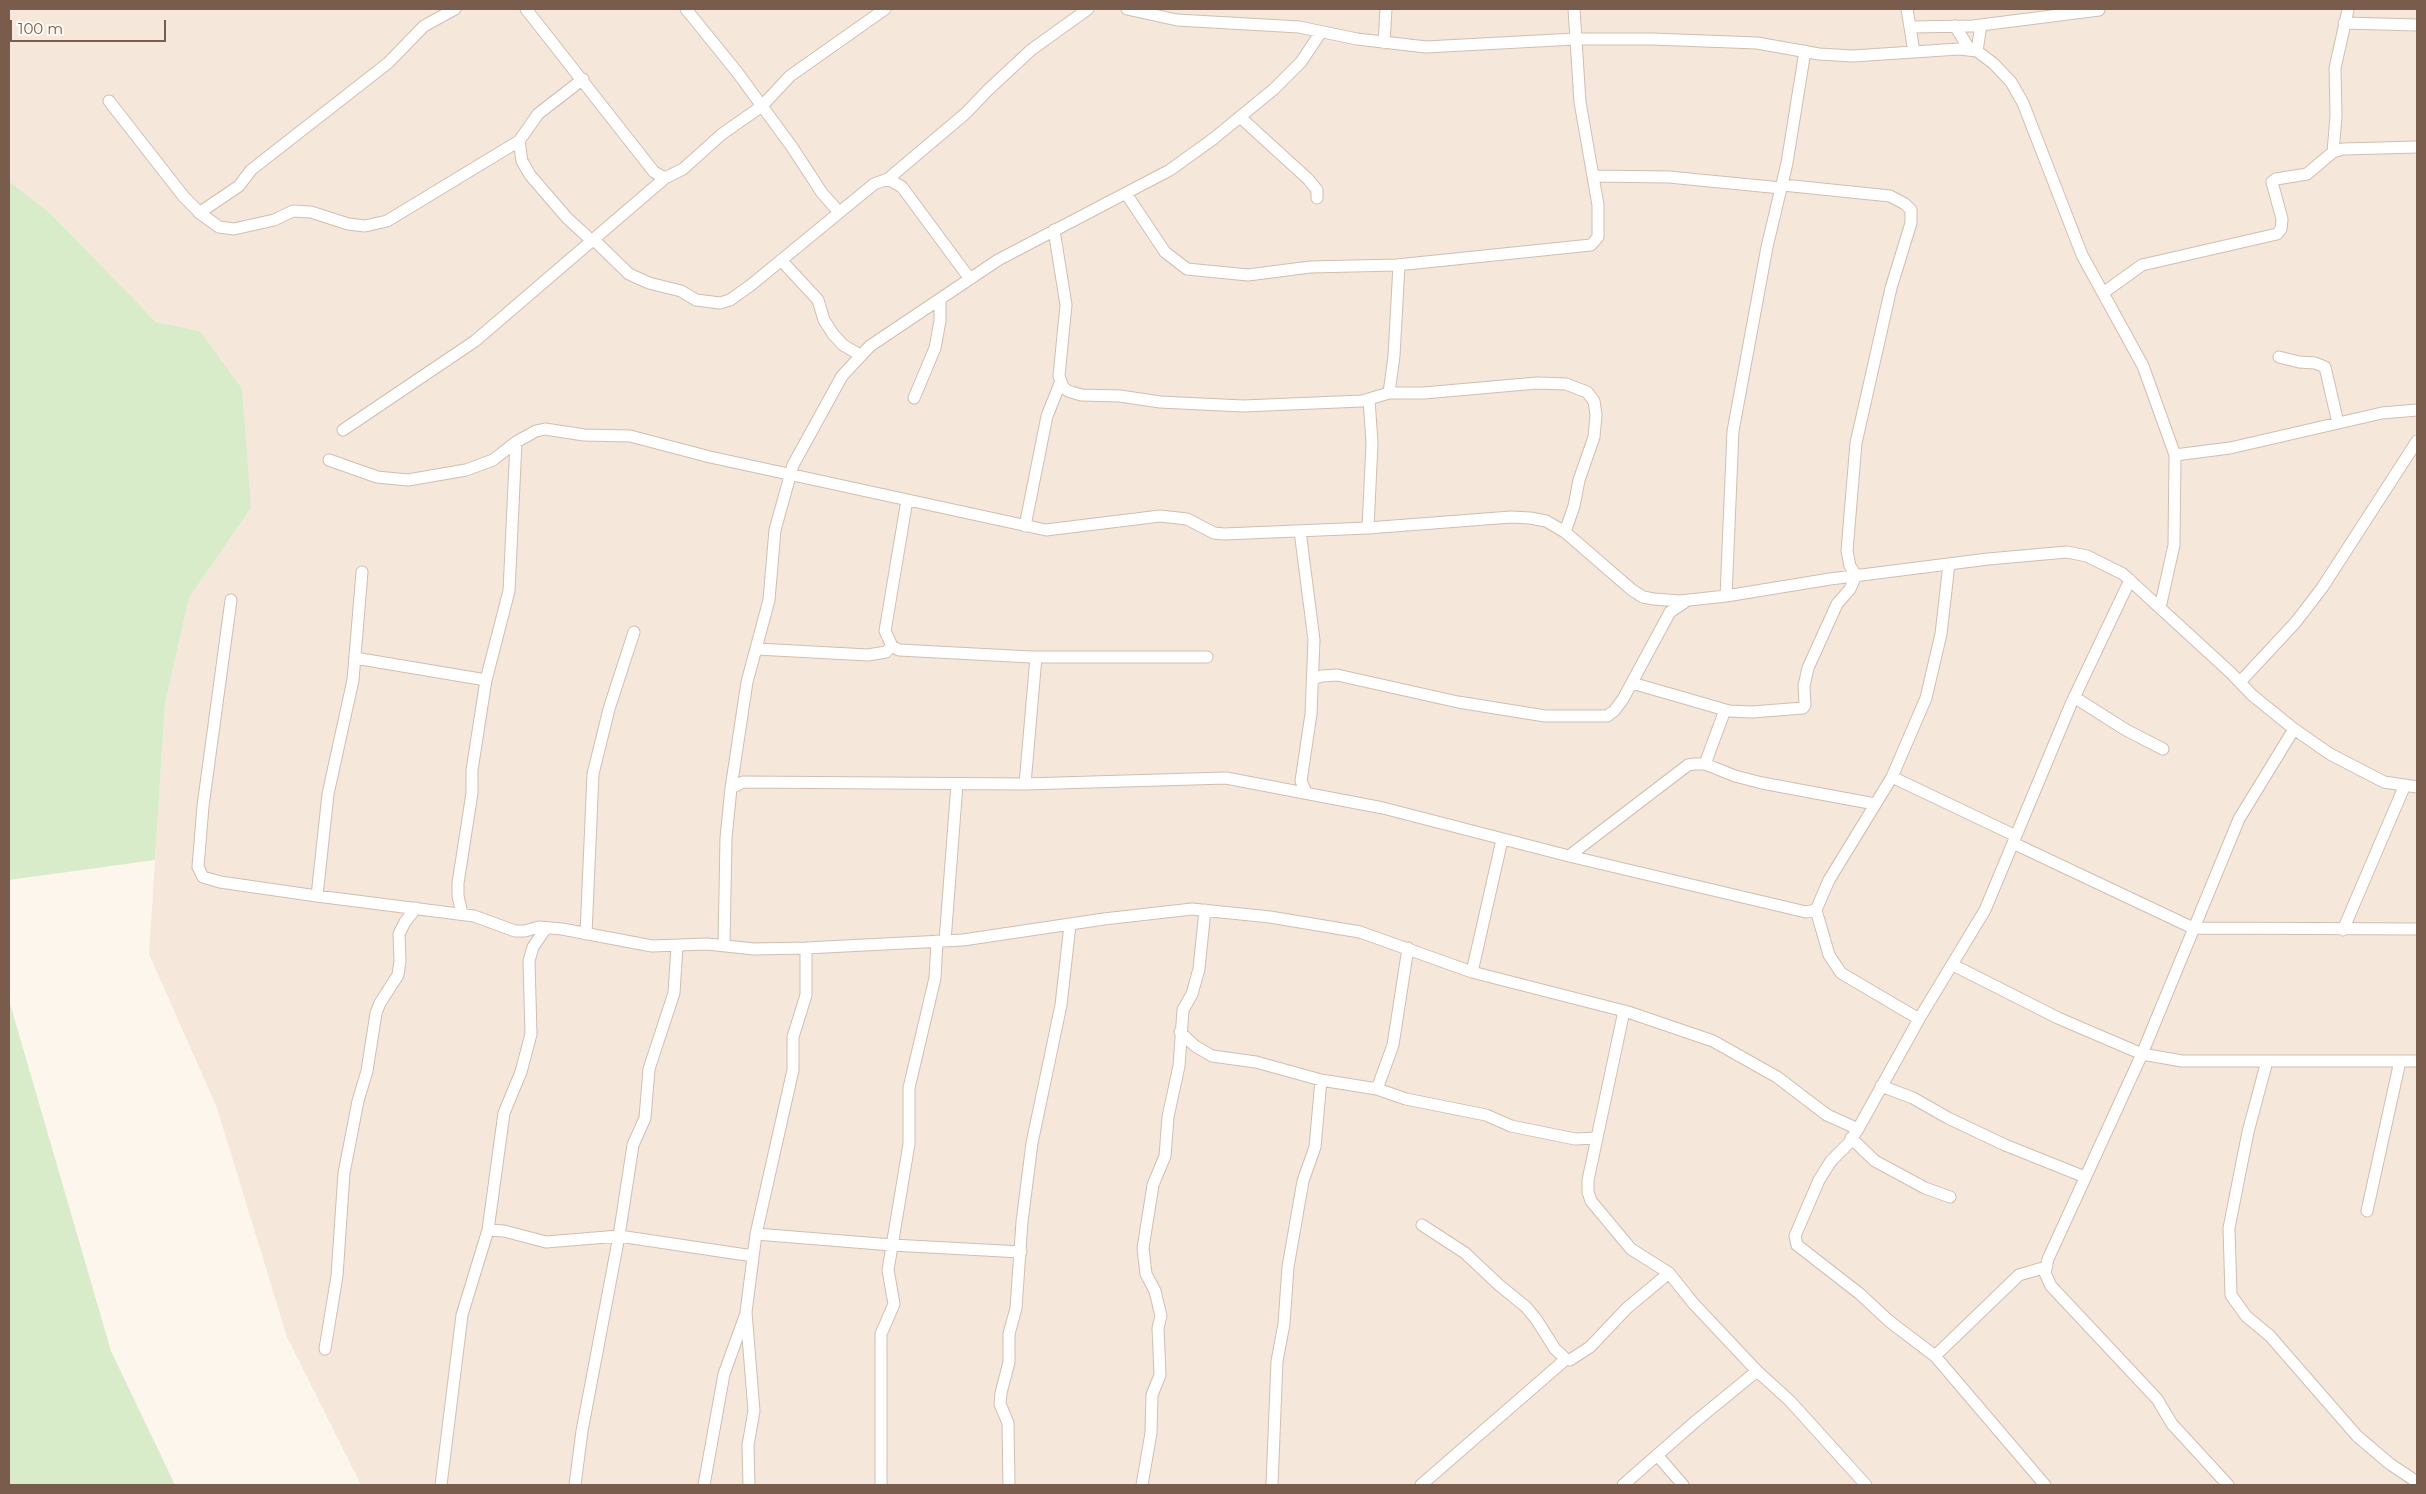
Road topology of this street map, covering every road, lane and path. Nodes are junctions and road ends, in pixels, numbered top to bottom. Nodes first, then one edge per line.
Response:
1 (455, 9) edge
2 (526, 9) edge
3 (686, 9) edge
4 (885, 9) edge
5 (1088, 9) edge
6 (1127, 9) edge
7 (1386, 9) edge
8 (1574, 9) edge
9 (1907, 9) edge
10 (2099, 10) dead end
11 (2348, 10) dead end
12 (2344, 23) junction
13 (1981, 25) junction
14 (2417, 25) edge
15 (1955, 26) junction
16 (1910, 27) junction
17 (1321, 32) junction
18 (1575, 39) junction
19 (1384, 43) junction
20 (1805, 51) junction
21 (1973, 51) junction
22 (1914, 52) junction
23 (583, 79) junction
24 (109, 101) dead end
25 (762, 106) junction
26 (1240, 116) junction
27 (519, 141) junction
28 (2417, 146) edge
29 (2333, 152) junction
30 (1593, 176) junction
31 (665, 178) junction
32 (888, 179) junction
33 (1782, 186) junction
34 (1126, 195) junction
35 (1316, 198) dead end
36 (839, 212) junction
37 (200, 213) junction
38 (1054, 230) junction
39 (592, 240) junction
40 (781, 260) junction
41 (1399, 265) junction
42 (970, 279) junction
43 (2103, 293) junction
44 (940, 299) junction
45 (860, 356) junction
46 (2279, 357) dead end
47 (1061, 381) junction
48 (1389, 393) junction
49 (914, 398) dead end
50 (1368, 399) junction
51 (2417, 410) edge
52 (2338, 422) junction
53 (343, 430) dead end
54 (2417, 441) edge
55 (516, 442) junction
56 (2175, 455) junction
57 (329, 460) dead end
58 (790, 474) junction
59 (907, 500) junction
60 (1025, 526) junction
61 (1368, 528) junction
62 (1300, 531) junction
63 (1565, 532) junction
64 (1950, 564) junction
65 (362, 572) dead end
66 (1856, 575) junction
67 (2130, 580) junction
68 (1726, 596) junction
69 (231, 600) dead end
70 (1669, 600) junction
71 (1688, 600) junction
72 (2160, 608) junction
73 (1670, 612) junction
74 (634, 632) dead end
75 (892, 646) junction
76 (756, 649) junction
77 (1036, 657) junction
78 (1207, 657) dead end
79 (355, 658) junction
80 (1313, 679) junction
81 (486, 680) junction
82 (2240, 682) junction
83 (1632, 683) junction
84 (2074, 697) junction
85 (1725, 710) junction
86 (2294, 729) junction
87 (2163, 749) dead end
88 (1705, 764) junction
89 (734, 773) junction
90 (1892, 777) junction
91 (1301, 781) junction
92 (742, 782) junction
93 (957, 784) junction
94 (1025, 784) junction
95 (2405, 785) junction
96 (2417, 787) edge
97 (731, 788) junction
98 (1291, 789) junction
99 (1306, 792) junction
100 (1876, 804) junction
101 (1502, 840) junction
102 (2014, 840) junction
103 (1569, 856) junction
104 (317, 896) junction
105 (416, 908) junction
106 (1205, 910) junction
107 (1816, 910) junction
108 (462, 914) junction
109 (1070, 925) junction
110 (546, 928) junction
111 (2193, 928) junction
112 (2343, 930) junction
113 (2417, 930) edge
114 (586, 934) junction
115 (941, 941) junction
116 (724, 945) junction
117 (677, 946) junction
118 (806, 948) junction
119 (1408, 948) junction
120 (1953, 965) junction
121 (1472, 972) junction
122 (1624, 1011) junction
123 (1919, 1019) junction
124 (1180, 1032) junction
125 (2142, 1054) junction
126 (2417, 1060) edge
127 (2267, 1061) junction
128 (2400, 1061) junction
129 (1321, 1080) junction
130 (1881, 1086) junction
131 (1377, 1089) junction
132 (1858, 1129) junction
133 (1596, 1138) junction
134 (1851, 1138) junction
135 (2086, 1177) junction
136 (1950, 1197) dead end
137 (2367, 1211) dead end
138 (1422, 1225) dead end
139 (488, 1230) junction
140 (756, 1234) junction
141 (619, 1236) junction
142 (892, 1246) junction
143 (1021, 1252) junction
144 (753, 1256) junction
145 (2046, 1267) junction
146 (1669, 1273) junction
147 (746, 1312) junction
148 (325, 1349) dead end
149 (1935, 1356) junction
150 (1566, 1359) junction
151 (1757, 1371) junction
152 (1658, 1455) junction
153 (2417, 1482) edge
154 (441, 1485) edge
155 (575, 1485) edge
156 (704, 1485) edge
157 (749, 1485) edge
158 (880, 1485) edge
159 (1009, 1485) edge
160 (1142, 1485) edge
161 (1272, 1485) edge
162 (1421, 1485) edge
163 (1623, 1485) edge
164 (1683, 1485) edge
165 (1866, 1485) edge
166 (2045, 1485) edge
167 (2228, 1485) edge

1 - 37 street
2 - 23 street
3 - 25 street
4 - 25 street
5 - 32 street
6 - 17 street
7 - 19 street
8 - 18 street
9 - 16 street
10 - 13 street
11 - 12 street
12 - 14 street
12 - 29 street
13 - 15 street
13 - 21 street
15 - 16 street
15 - 21 street
16 - 22 street
17 - 19 street
17 - 26 street
18 - 19 street
18 - 20 street
18 - 30 street
20 - 22 street
20 - 33 street
21 - 22 street
21 - 43 street
23 - 27 street
23 - 31 street
24 - 37 street
25 - 31 street
25 - 36 street
26 - 34 street
26 - 35 street
27 - 37 street
27 - 39 street
28 - 29 street
29 - 43 street
30 - 33 street
30 - 41 street
31 - 39 street
32 - 36 street
32 - 42 street
33 - 66 street
33 - 68 street
34 - 38 street
34 - 41 street
36 - 40 street
38 - 42 street
38 - 47 street
39 - 40 street
39 - 53 street
40 - 45 street
41 - 48 street
42 - 44 street
43 - 56 street
44 - 45 street
44 - 49 street
45 - 58 street
46 - 52 street
47 - 50 street
47 - 60 street
48 - 50 street
48 - 63 street
50 - 61 street
51 - 52 street
52 - 56 street
54 - 82 street
55 - 57 street
55 - 58 street
55 - 81 street
56 - 72 street
58 - 59 street
58 - 76 street
59 - 60 street
59 - 75 street
60 - 62 street
61 - 62 street
61 - 63 street
62 - 80 street
63 - 70 street
64 - 66 street
64 - 67 street
64 - 90 street
65 - 79 street
66 - 68 street
66 - 85 street
67 - 72 street
67 - 84 street
68 - 71 street
69 - 104 street
70 - 71 street
70 - 73 street
71 - 73 street
72 - 82 street
73 - 83 street
74 - 114 street
75 - 76 street
75 - 77 street
76 - 89 street
77 - 78 street
77 - 94 street
79 - 81 street
79 - 104 street
80 - 83 street
80 - 91 street
81 - 108 street
82 - 86 street
83 - 85 street
84 - 87 street
84 - 102 street
85 - 88 street
86 - 95 street
86 - 111 street
88 - 100 street
88 - 103 street
89 - 92 street
89 - 97 street
90 - 100 street
90 - 102 street
91 - 98 street
91 - 99 street
92 - 93 street
92 - 97 street
93 - 94 street
93 - 115 street
94 - 98 street
95 - 96 street
95 - 112 street
97 - 116 street
98 - 99 street
99 - 101 street
100 - 107 street
101 - 103 street
101 - 121 street
102 - 111 street
102 - 120 street
103 - 107 street
104 - 105 street
105 - 108 street
105 - 148 street
106 - 109 street
106 - 119 street
106 - 124 street
107 - 123 street
108 - 110 street
109 - 115 street
109 - 143 street
110 - 114 street
110 - 139 street
111 - 112 street
111 - 125 street
112 - 113 street
114 - 117 street
115 - 118 street
115 - 142 street
116 - 117 street
116 - 118 street
117 - 141 street
118 - 140 street
119 - 121 street
119 - 131 street
120 - 123 street
120 - 125 street
121 - 122 street
122 - 132 street
122 - 133 street
123 - 130 street
124 - 129 street
124 - 160 street
125 - 127 street
125 - 135 street
126 - 128 street
127 - 128 street
127 - 153 street
128 - 137 street
129 - 131 street
129 - 161 street
130 - 132 street
130 - 135 street
131 - 133 street
132 - 134 street
133 - 146 street
134 - 136 street
134 - 149 street
135 - 145 street
138 - 150 street
139 - 141 street
139 - 154 street
140 - 142 street
140 - 144 street
141 - 144 street
141 - 155 street
142 - 143 street
142 - 158 street
143 - 159 street
144 - 147 street
145 - 149 street
145 - 167 street
146 - 150 street
146 - 151 street
147 - 156 street
147 - 157 street
149 - 166 street
150 - 162 street
151 - 152 street
151 - 165 street
152 - 163 street
152 - 164 street

